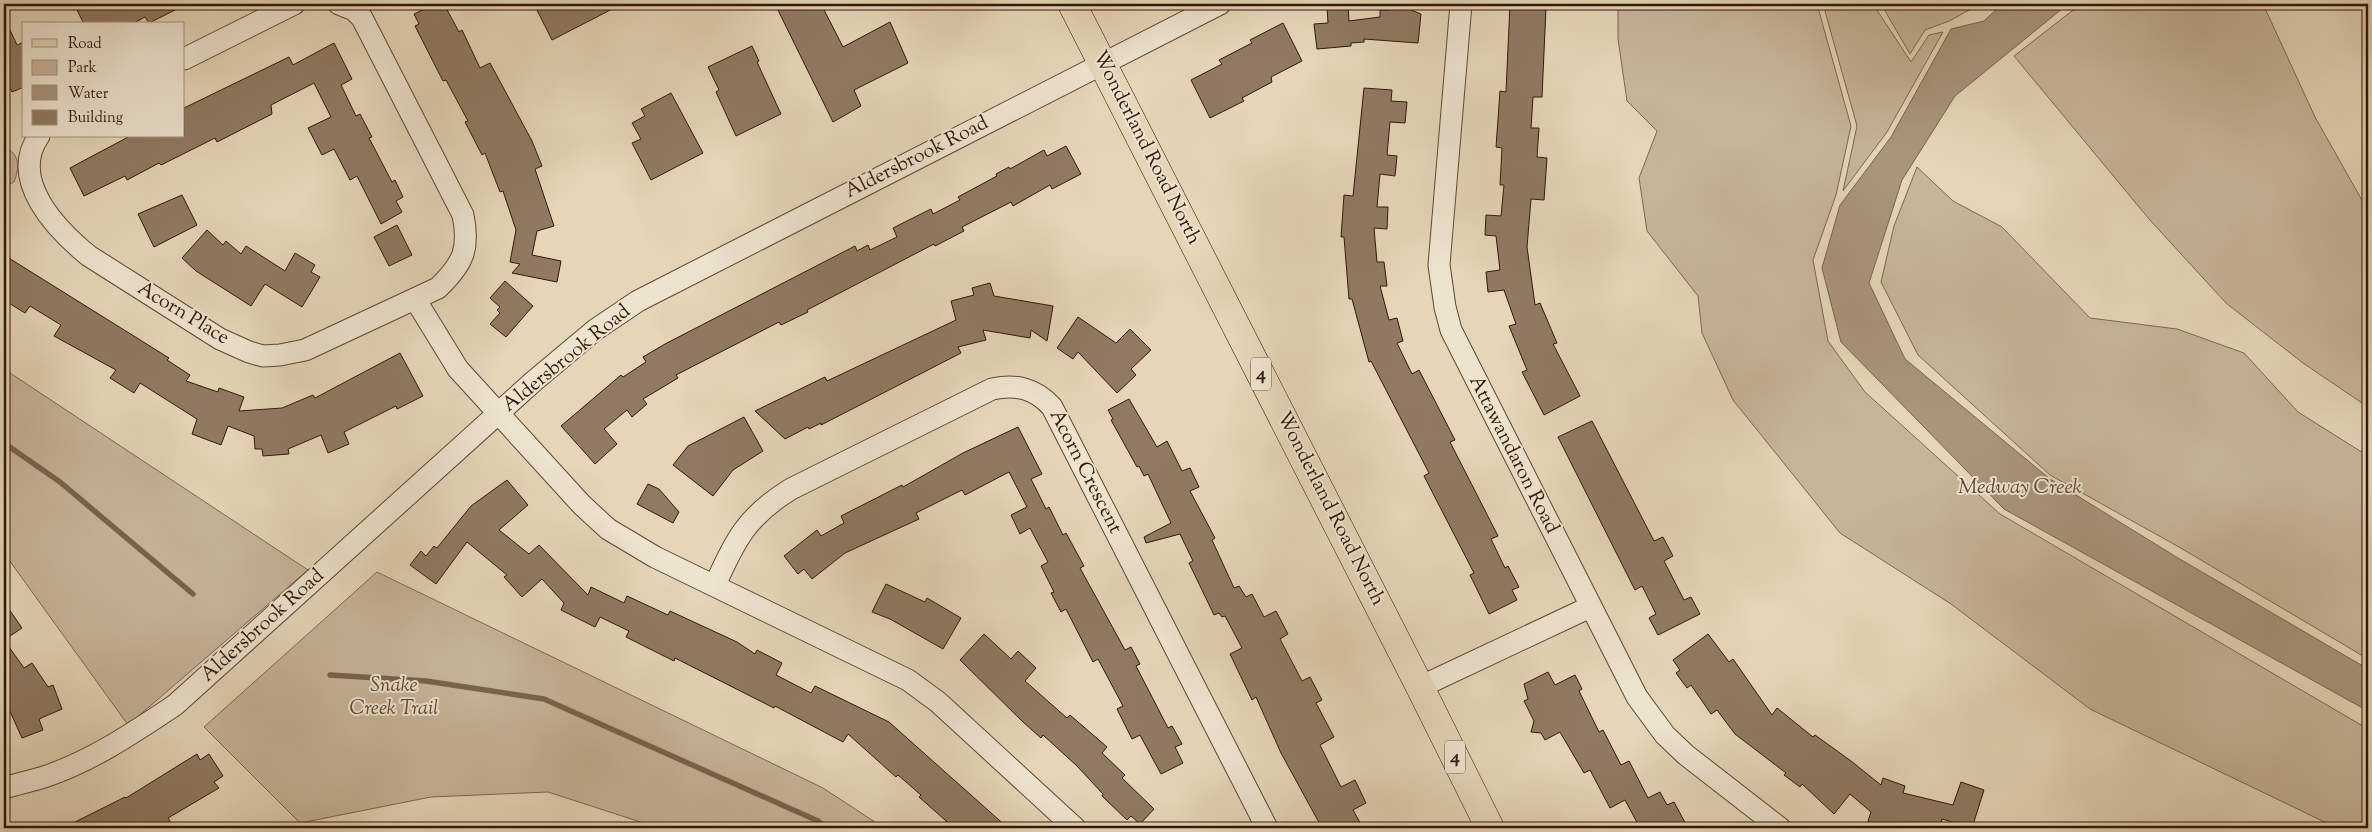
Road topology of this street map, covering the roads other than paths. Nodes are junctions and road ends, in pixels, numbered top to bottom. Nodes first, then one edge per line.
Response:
1 (294, 4) edge
2 (339, 4) edge
3 (1072, 4) edge
4 (1220, 4) edge
5 (1462, 4) edge
6 (185, 58) edge
7 (1103, 62) junction
8 (38, 138) edge
9 (415, 299) junction
10 (499, 414) junction
11 (716, 585) junction
12 (1590, 607) junction
13 (1420, 686) junction
14 (4, 788) edge
15 (1075, 828) edge
16 (1267, 828) edge
17 (1490, 828) edge
18 (1780, 828) edge

1 - 6 street
2 - 9 street, Acorn Place
3 - 7 main road, Wonderland Road North / 4
4 - 7 street, Aldersbrook Road
5 - 12 street, Attawandaron Road
7 - 10 street, Aldersbrook Road
7 - 13 main road, Wonderland Road North / 4
8 - 9 street, Acorn Place
9 - 10 street
10 - 11 street
10 - 14 street, Aldersbrook Road
11 - 15 street
11 - 16 street, Acorn Crescent
12 - 13 street
12 - 18 street, Attawandaron Road
13 - 17 main road, Wonderland Road North / 4

